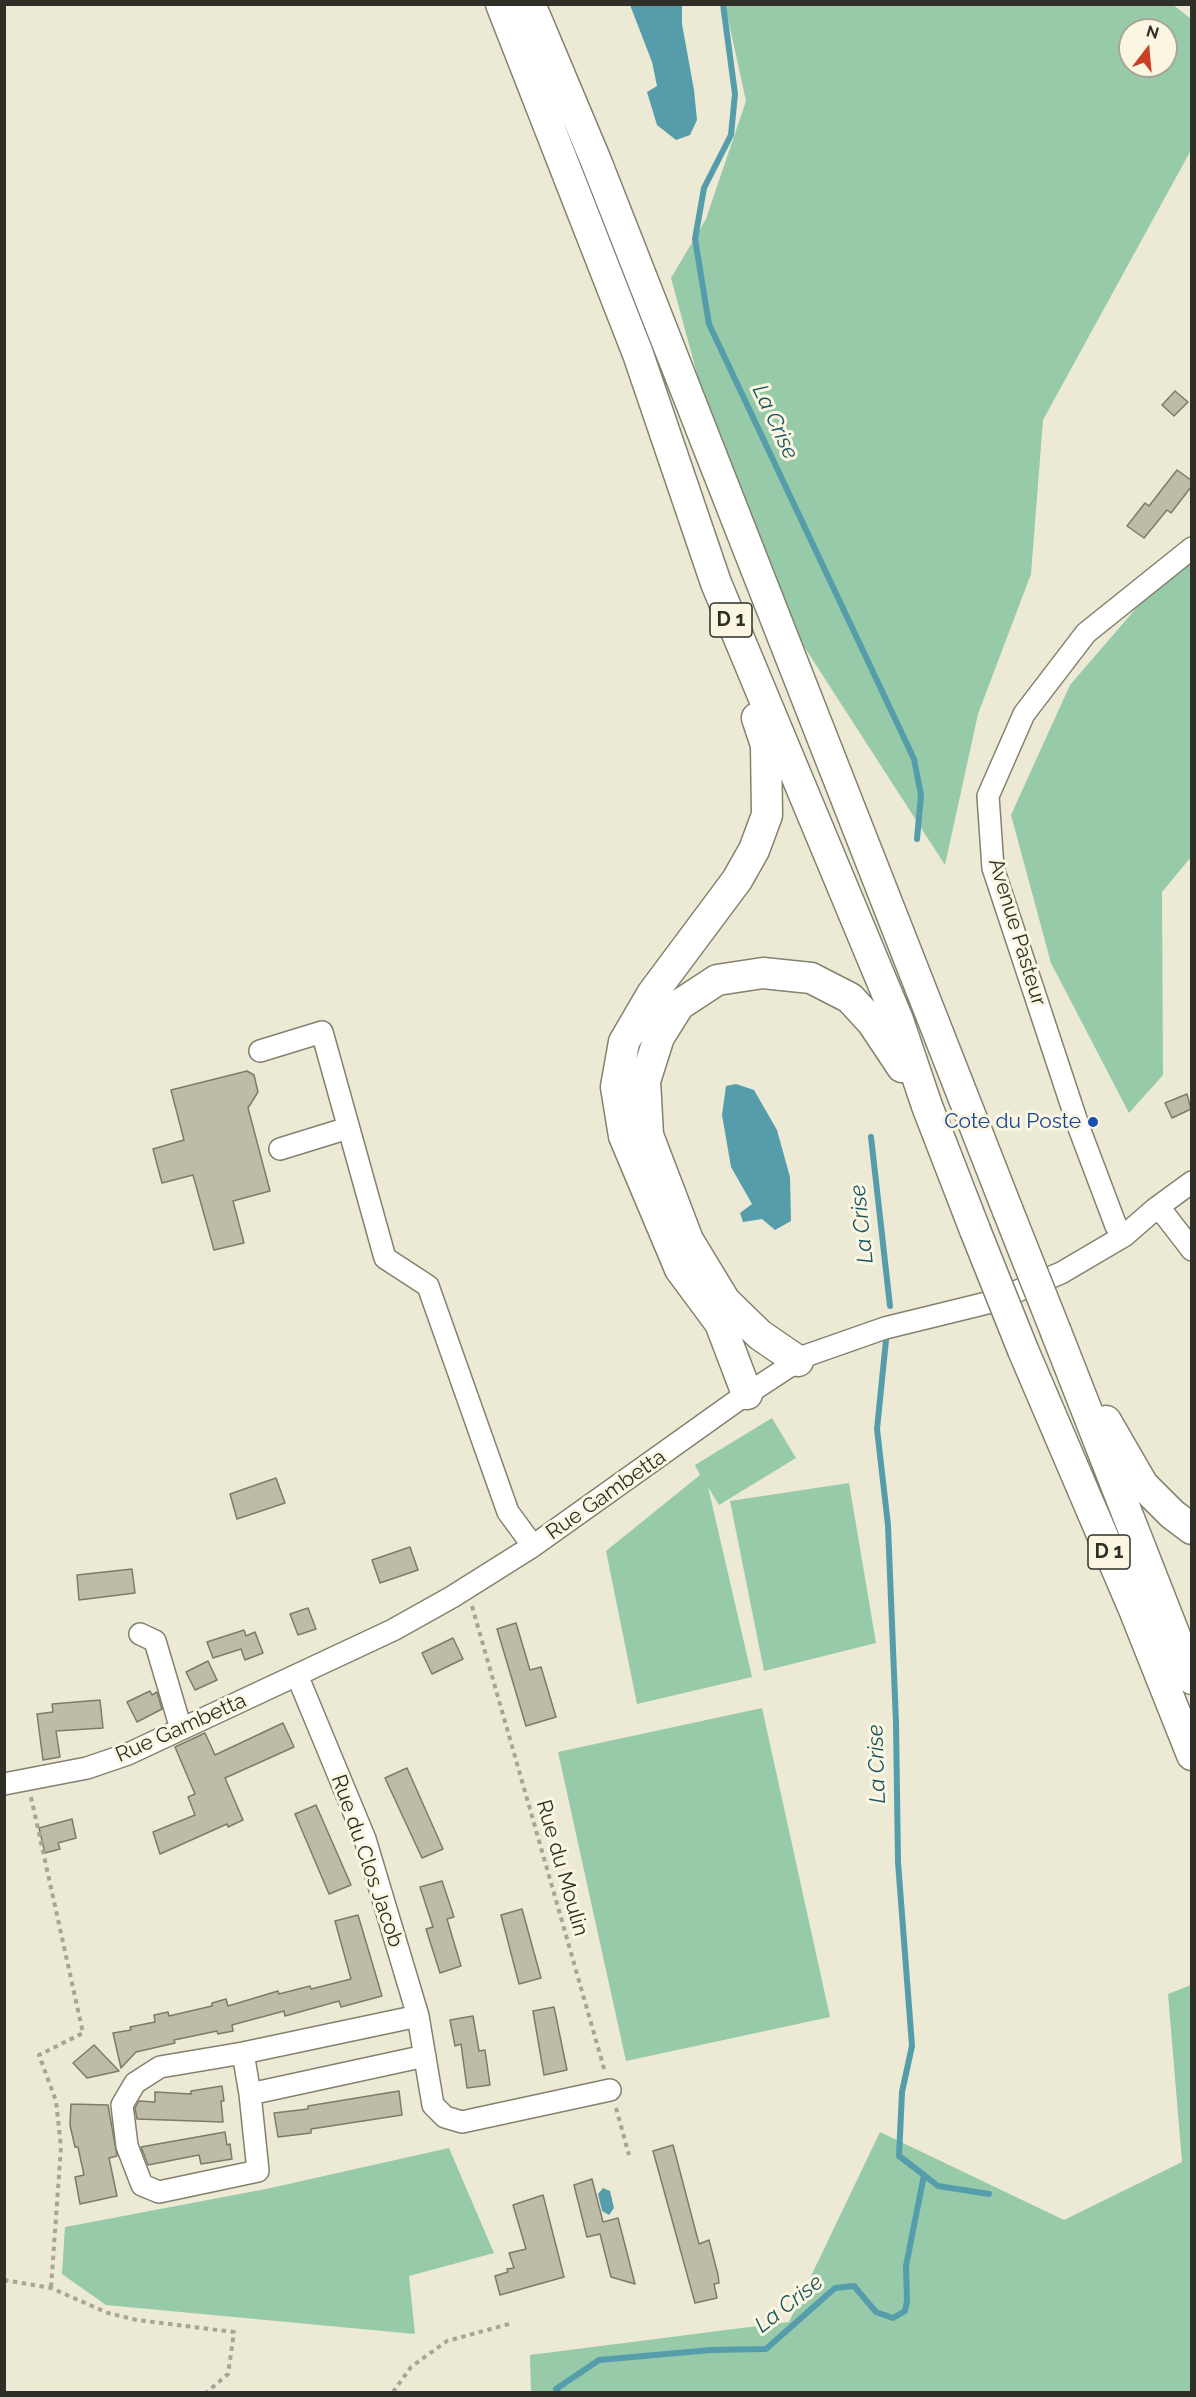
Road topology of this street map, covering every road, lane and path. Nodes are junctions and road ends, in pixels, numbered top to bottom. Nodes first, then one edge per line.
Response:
1 (501, 4) edge
2 (530, 4) edge
3 (1191, 548) edge
4 (716, 583) junction
5 (260, 1051) dead end
6 (927, 1106) junction
7 (348, 1128) junction
8 (280, 1149) dead end
9 (1191, 1182) edge
10 (1155, 1209) junction
11 (1124, 1236) junction
12 (1191, 1250) edge
13 (1056, 1332) junction
14 (798, 1360) junction
15 (747, 1394) junction
16 (1191, 1529) edge
17 (533, 1546) junction
18 (467, 1588) junction
19 (140, 1634) dead end
20 (297, 1675) junction
21 (1191, 1679) edge
22 (181, 1730) junction
23 (1191, 1755) edge
24 (28, 1780) junction
25 (4, 1784) edge
26 (418, 2016) junction
27 (243, 2053) junction
28 (425, 2056) junction
29 (610, 2090) junction
30 (250, 2094) junction
31 (629, 2155) dead end
32 (4, 2280) edge
33 (51, 2288) junction
34 (509, 2324) dead end
35 (207, 2392) edge
36 (393, 2392) edge

1 - 4 highway, D 1
2 - 13 highway, D 1, bridge
3 - 11 street, Avenue Pasteur
4 - 6 highway, D 1
4 - 15 highway
5 - 7 street
6 - 14 highway
6 - 23 highway, D 1, bridge
7 - 8 street
7 - 17 street
9 - 10 street, Rue Gambetta
10 - 11 street, Rue Gambetta
10 - 12 street
11 - 14 street, Rue Gambetta
13 - 16 highway
13 - 21 highway, D 1
14 - 15 street, Rue Gambetta
15 - 17 street, Rue Gambetta
17 - 18 street, Rue Gambetta
18 - 20 street, Rue Gambetta
18 - 29 path, Rue du Moulin
19 - 22 street
20 - 22 street, Rue Gambetta
20 - 26 street, Rue du Clos Jacob
22 - 24 street, Rue Gambetta
24 - 25 street, Rue Gambetta
24 - 33 path
26 - 27 street
26 - 28 street, Rue du Clos Jacob
27 - 30 street
27 - 30 street
28 - 29 street, Rue du Clos Jacob
28 - 30 street
29 - 31 path, Rue du Moulin
32 - 33 path
33 - 35 path
34 - 36 path

